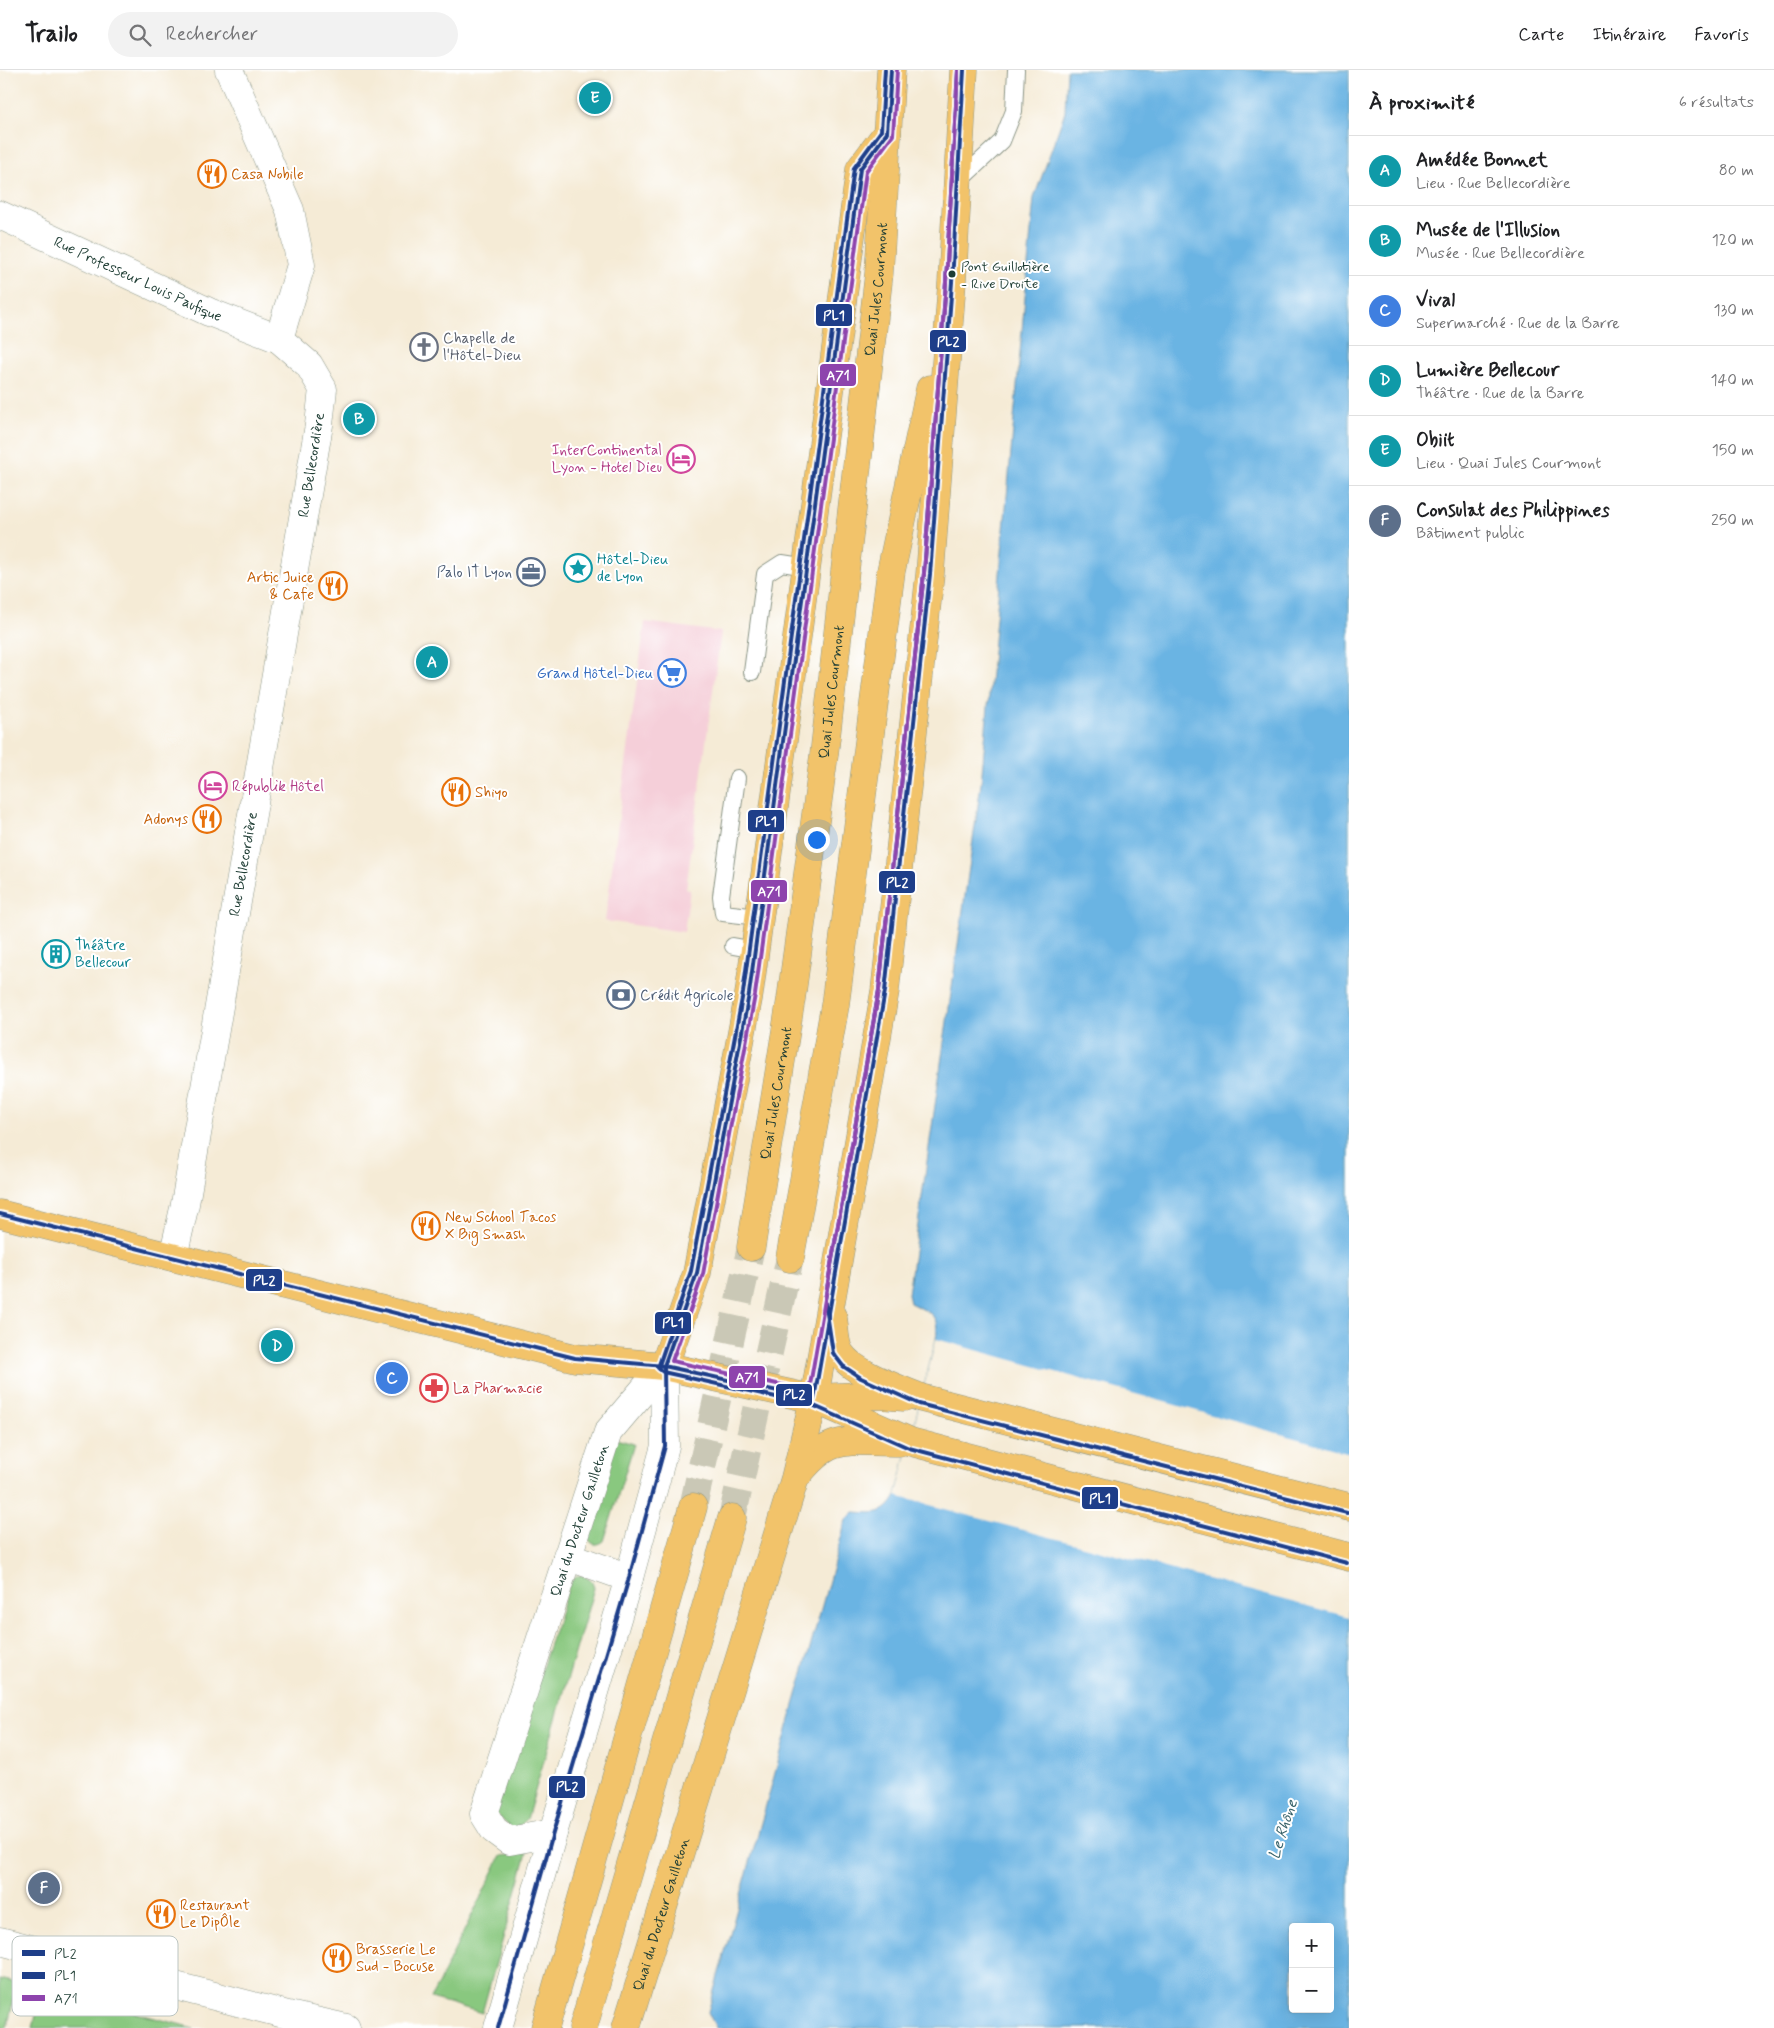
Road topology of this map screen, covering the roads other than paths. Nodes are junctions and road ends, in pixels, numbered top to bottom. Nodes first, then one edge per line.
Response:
1 (229, 70) edge
2 (891, 70) edge
3 (964, 70) edge
4 (1016, 70) edge
5 (887, 133) junction
6 (958, 182) junction
7 (0, 215) edge
8 (952, 282) junction
9 (279, 339) junction
10 (795, 565) junction
11 (752, 672) dead end
12 (737, 778) dead end
13 (759, 917) junction
14 (0, 1214) edge
15 (751, 1248) tunnel mouth
16 (173, 1256) junction
17 (790, 1258) tunnel mouth
18 (831, 1300) junction
19 (664, 1366) junction
20 (814, 1398) junction
21 (921, 1398) junction
22 (911, 1442) junction
23 (795, 1478) junction
24 (693, 1507) tunnel mouth
25 (1349, 1507) edge
26 (732, 1518) tunnel mouth
27 (567, 1556) junction
28 (1349, 1557) edge
29 (629, 1578) junction
30 (553, 1833) junction
31 (178, 1987) edge
32 (346, 2028) edge
33 (498, 2028) edge
34 (545, 2028) edge
35 (583, 2028) edge
36 (626, 2028) edge

1 - 9 street
2 - 5 main road, Quai Jules Courmont
3 - 6 main road
4 - 6 lane
5 - 10 main road, Quai Jules Courmont
5 - 15 main road, Quai Jules Courmont
6 - 8 main road
7 - 9 street, Rue Professeur Louis Paufique
8 - 17 main road
8 - 18 main road
9 - 16 street, Rue Bellecordière
10 - 11 lane
10 - 13 main road, Quai Jules Courmont
12 - 13 lane
13 - 19 main road, Quai Jules Courmont
14 - 16 main road
16 - 19 main road
18 - 20 main road
18 - 21 main road
19 - 20 main road
19 - 27 street, Quai du Docteur Gailleton
19 - 29 street
20 - 21 main road
20 - 22 main road
20 - 23 main road, Quai du Docteur Gailleton
21 - 25 main road
22 - 23 main road
22 - 28 main road
23 - 36 main road, Quai du Docteur Gailleton
24 - 34 main road
26 - 35 main road
27 - 29 street
27 - 30 street, Quai du Docteur Gailleton
29 - 30 street
30 - 33 street
31 - 32 street

